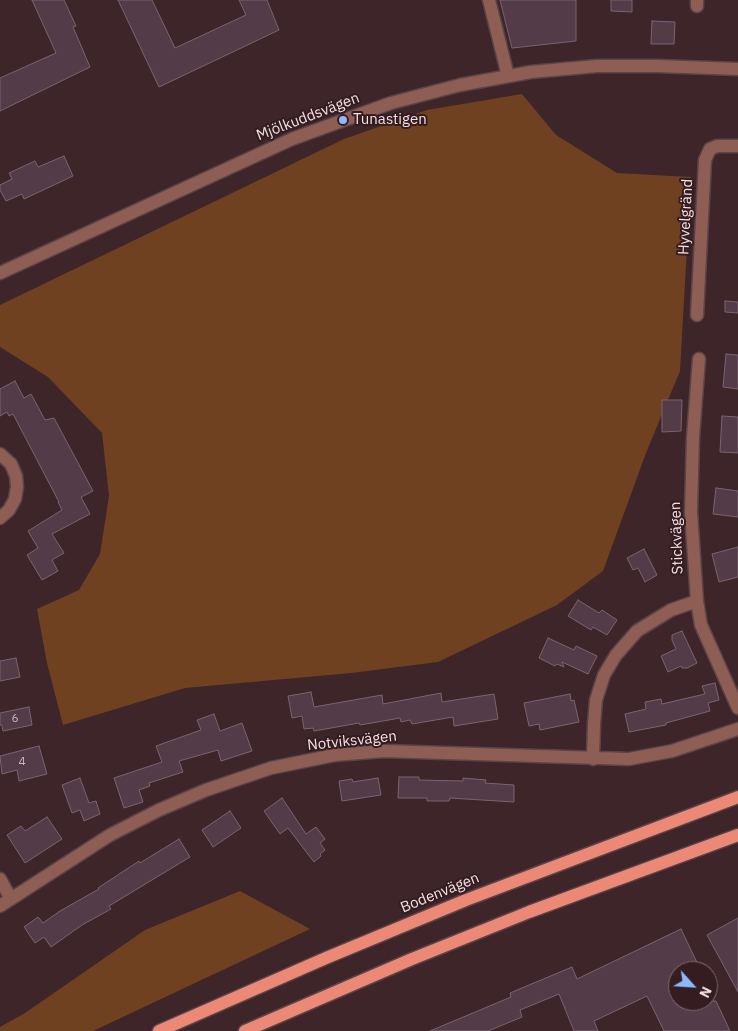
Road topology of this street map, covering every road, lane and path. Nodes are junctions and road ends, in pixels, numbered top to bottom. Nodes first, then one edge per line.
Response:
1 (489, 0) edge
2 (738, 69) edge
3 (508, 76) junction
4 (738, 146) edge
5 (0, 273) edge
6 (697, 315) dead end
7 (699, 360) dead end
8 (0, 454) edge
9 (0, 518) edge
10 (696, 601) junction
11 (738, 708) edge
12 (738, 729) edge
13 (593, 759) junction
14 (738, 797) edge
15 (738, 836) edge
16 (0, 879) edge
17 (11, 899) junction
18 (0, 906) edge
19 (159, 1031) edge
20 (245, 1031) edge

1 - 3 street
2 - 3 street, Mjölkuddsvägen
3 - 5 street, Mjölkuddsvägen
4 - 6 street, Hyvelgränd
7 - 10 street, Stickvägen
8 - 9 street
10 - 11 street, Stickvägen
10 - 13 street
12 - 13 street, Notviksvägen
13 - 17 street, Notviksvägen
14 - 19 main road, Bodenvägen
15 - 20 main road
16 - 17 street
17 - 18 street, Notviksvägen

